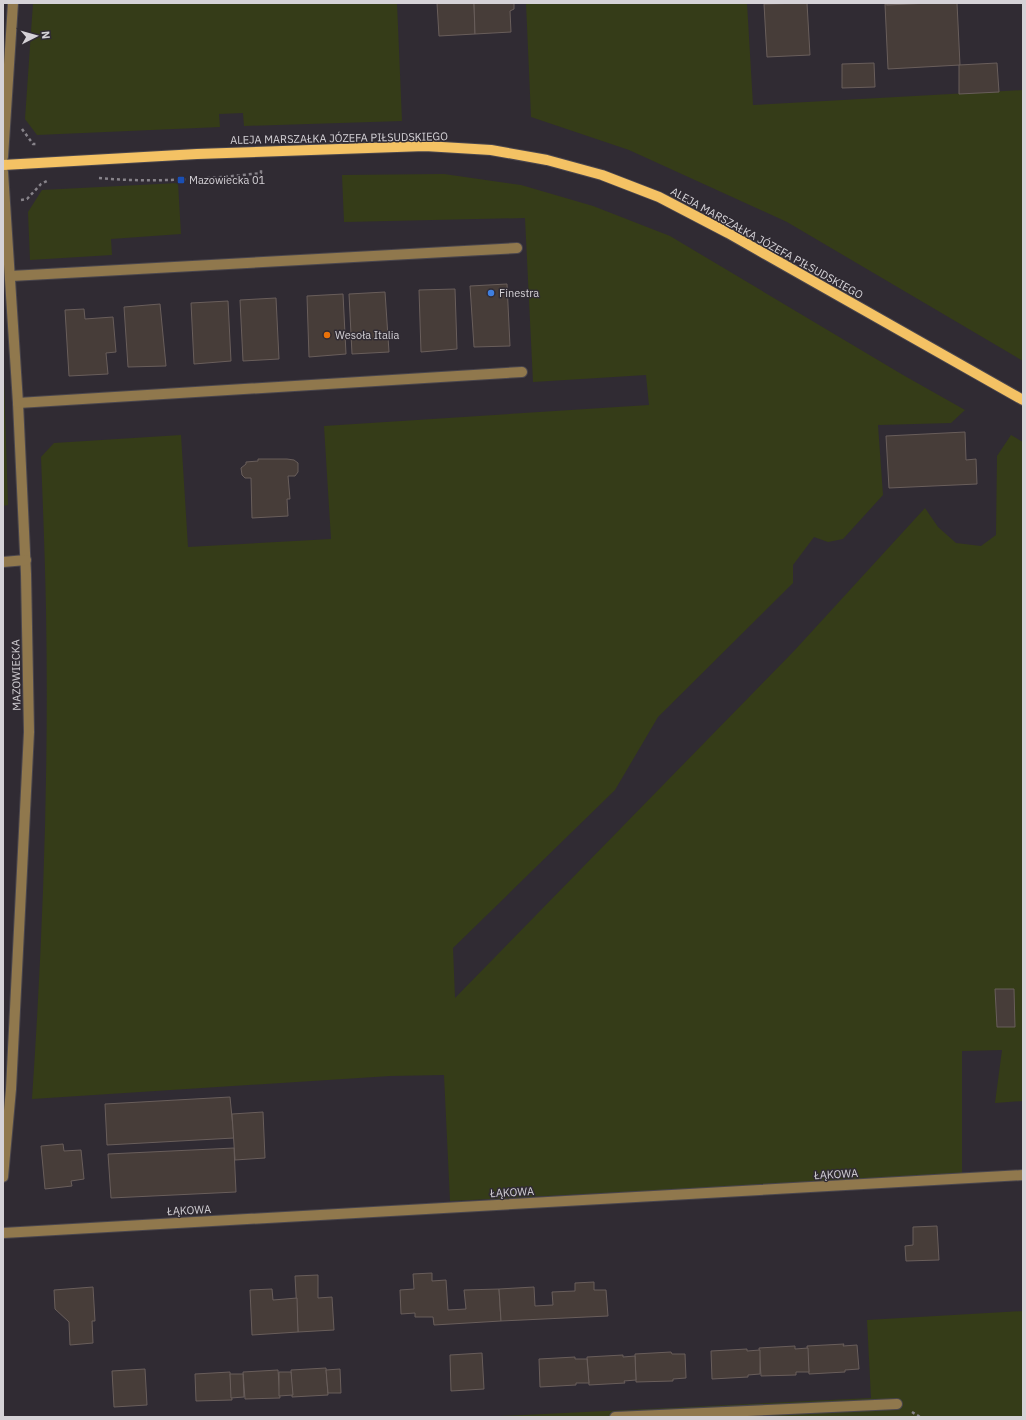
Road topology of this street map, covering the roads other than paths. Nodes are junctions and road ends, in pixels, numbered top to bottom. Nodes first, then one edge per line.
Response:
1 (13, 3) edge
2 (3, 157) edge
3 (3, 165) edge
4 (3, 172) edge
5 (517, 248) dead end
6 (11, 276) junction
7 (522, 372) dead end
8 (1023, 400) edge
9 (18, 403) junction
10 (26, 560) junction
11 (3, 562) edge
12 (7, 1089) edge
13 (1023, 1175) edge
14 (3, 1177) edge
15 (3, 1233) edge
16 (897, 1404) dead end
17 (615, 1417) edge

1 - 2 street
3 - 8 main road, ALEJA MARSZAŁKA JÓZEFA PIŁSUDSKIEGO
4 - 6 street, MAZOWIECKA
5 - 6 street
6 - 9 street, MAZOWIECKA
7 - 9 street
9 - 10 street, MAZOWIECKA
10 - 11 street
10 - 12 street, MAZOWIECKA
12 - 14 street, MAZOWIECKA
13 - 15 street, ŁĄKOWA
16 - 17 street

